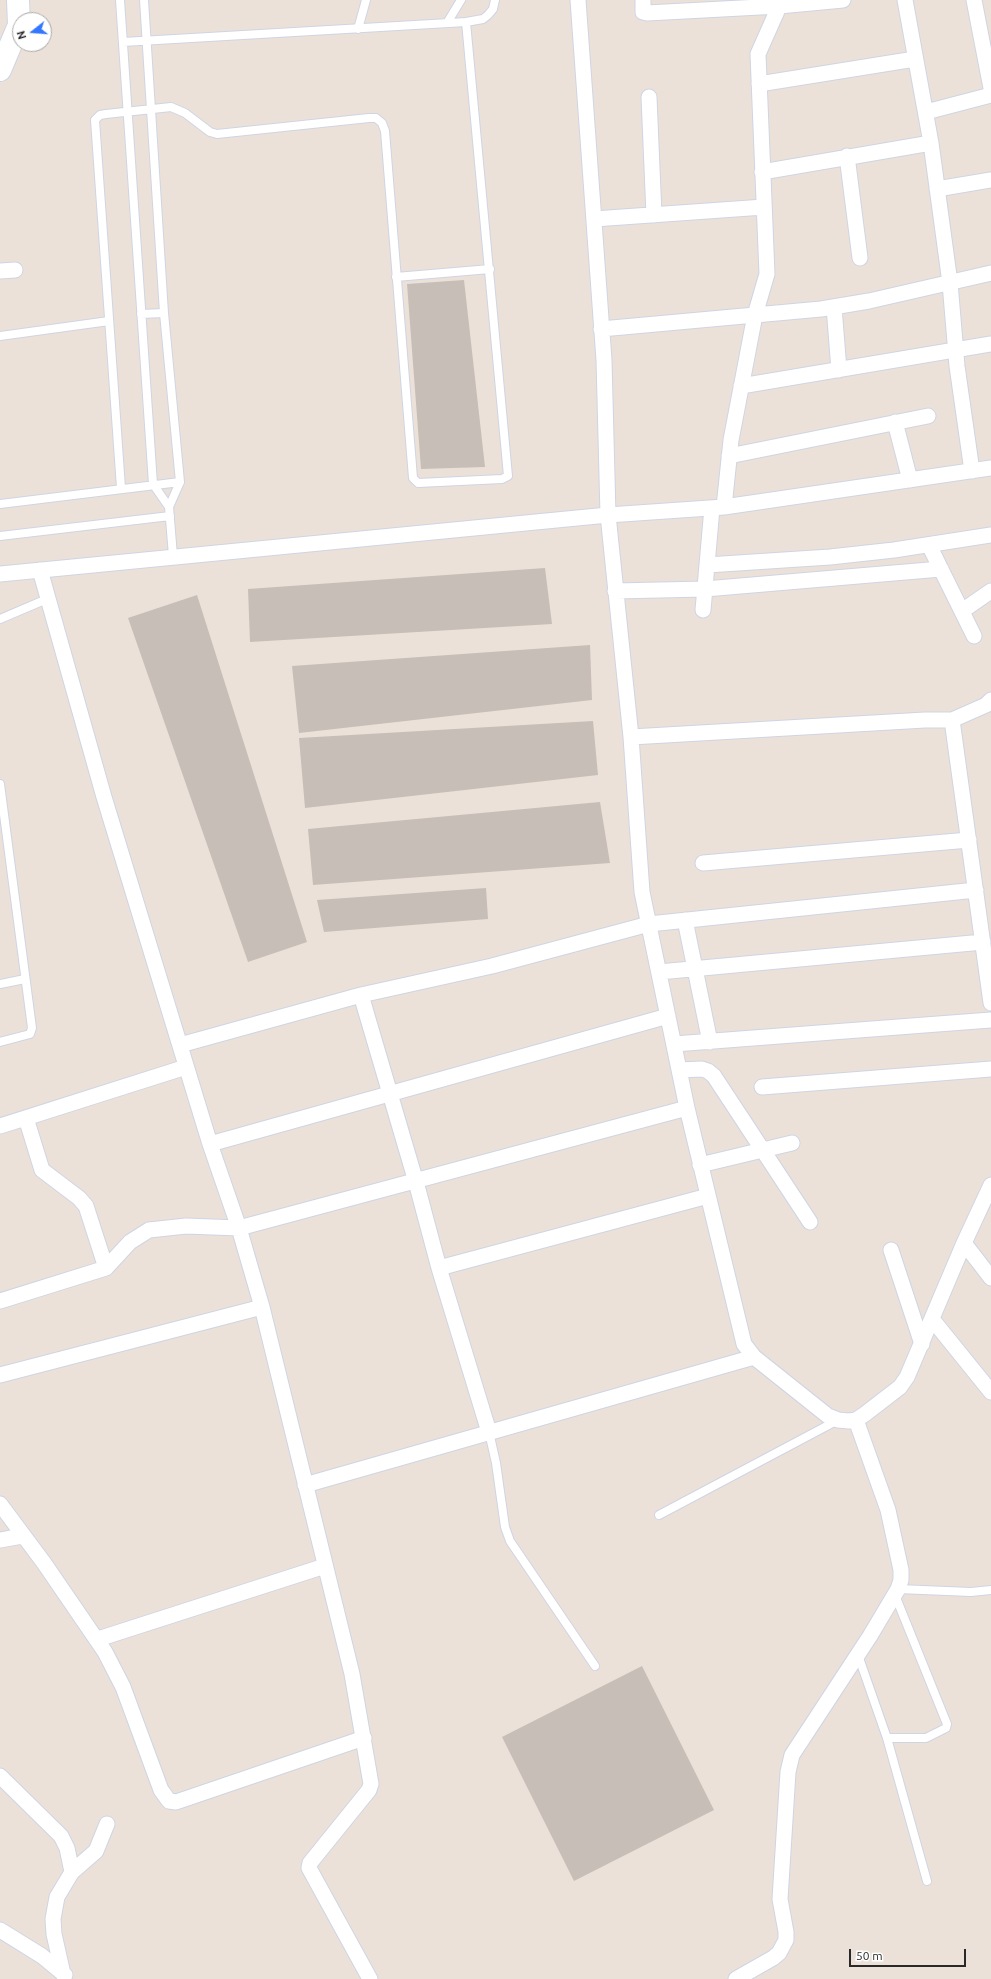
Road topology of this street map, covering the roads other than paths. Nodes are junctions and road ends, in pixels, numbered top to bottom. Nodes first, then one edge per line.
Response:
1 (18, 0) edge
2 (120, 0) edge
3 (144, 0) edge
4 (366, 0) edge
5 (461, 0) edge
6 (495, 0) edge
7 (579, 0) edge
8 (642, 0) edge
9 (843, 0) edge
10 (905, 0) edge
11 (974, 0) edge
12 (780, 3) edge
13 (466, 22) junction
14 (447, 23) junction
15 (358, 29) junction
16 (148, 41) junction
17 (123, 42) junction
18 (915, 60) junction
19 (0, 70) edge
20 (759, 84) junction
21 (991, 88) edge
22 (991, 95) edge
23 (649, 97) dead end
24 (152, 110) junction
25 (128, 112) junction
26 (926, 112) junction
27 (931, 142) junction
28 (847, 156) junction
29 (762, 172) junction
30 (991, 180) edge
31 (937, 189) junction
32 (764, 207) junction
33 (654, 214) junction
34 (594, 219) junction
35 (860, 258) dead end
36 (490, 269) junction
37 (991, 273) edge
38 (396, 277) junction
39 (950, 284) junction
40 (834, 306) junction
41 (164, 313) junction
42 (141, 314) junction
43 (755, 315) junction
44 (109, 320) junction
45 (601, 329) junction
46 (0, 336) edge
47 (991, 344) edge
48 (956, 351) junction
49 (839, 370) junction
50 (741, 386) junction
51 (928, 416) dead end
52 (895, 422) junction
53 (729, 456) junction
54 (991, 468) edge
55 (972, 471) junction
56 (910, 480) junction
57 (180, 482) junction
58 (153, 484) junction
59 (121, 488) junction
60 (0, 504) edge
61 (170, 507) junction
62 (718, 507) junction
63 (608, 515) junction
64 (170, 516) junction
65 (991, 535) edge
66 (0, 536) edge
67 (929, 545) junction
68 (173, 556) junction
69 (707, 565) junction
70 (941, 569) junction
71 (40, 570) junction
72 (0, 574) edge
73 (705, 589) junction
74 (615, 591) junction
75 (991, 591) edge
76 (47, 599) junction
77 (703, 610) dead end
78 (962, 611) junction
79 (0, 619) edge
80 (974, 636) dead end
81 (991, 700) edge
82 (952, 720) junction
83 (631, 737) junction
84 (0, 784) edge
85 (3, 829) edge
86 (969, 840) junction
87 (703, 863) dead end
88 (976, 890) junction
89 (685, 920) junction
90 (649, 924) junction
91 (983, 942) junction
92 (696, 969) junction
93 (659, 972) junction
94 (25, 979) junction
95 (0, 984) edge
96 (361, 995) junction
97 (991, 1003) edge
98 (668, 1016) junction
99 (991, 1020) edge
100 (0, 1042) edge
101 (710, 1042) junction
102 (674, 1044) junction
103 (180, 1045) junction
104 (186, 1067) junction
105 (991, 1069) edge
106 (679, 1070) junction
107 (762, 1088) dead end
108 (390, 1094) junction
109 (687, 1108) junction
110 (26, 1118) junction
111 (0, 1126) edge
112 (792, 1143) dead end
113 (210, 1144) junction
114 (762, 1150) junction
115 (700, 1165) junction
116 (416, 1182) junction
117 (991, 1185) edge
118 (708, 1196) junction
119 (810, 1222) dead end
120 (239, 1228) junction
121 (964, 1243) junction
122 (891, 1250) dead end
123 (106, 1268) junction
124 (439, 1268) junction
125 (991, 1278) edge
126 (0, 1301) edge
127 (262, 1307) junction
128 (932, 1319) junction
129 (922, 1344) junction
130 (754, 1356) junction
131 (0, 1375) edge
132 (991, 1392) edge
133 (838, 1420) junction
134 (856, 1420) junction
135 (489, 1432) junction
136 (305, 1485) junction
137 (0, 1504) edge
138 (659, 1515) dead end
139 (22, 1536) junction
140 (0, 1540) edge
141 (325, 1566) junction
142 (991, 1590) edge
143 (897, 1592) junction
144 (98, 1639) junction
145 (858, 1655) junction
146 (595, 1666) dead end
147 (364, 1738) junction
148 (887, 1738) junction
149 (0, 1776) edge
150 (107, 1824) dead end
151 (72, 1872) junction
152 (927, 1881) dead end
153 (0, 1930) edge
154 (66, 1976) edge
155 (370, 1979) edge
156 (736, 1979) edge

1 - 19 street
2 - 17 lane
3 - 16 lane
4 - 15 lane
5 - 14 lane
6 - 13 lane
7 - 34 street
8 - 12 street
9 - 12 street
10 - 18 street
11 - 21 street
12 - 20 street
13 - 14 lane
13 - 36 lane
14 - 15 lane
15 - 16 lane
16 - 17 lane
16 - 24 lane
17 - 25 lane
18 - 20 street
18 - 26 street
20 - 29 street
22 - 26 street
23 - 33 street
24 - 25 lane
24 - 38 lane
24 - 41 lane
25 - 42 lane
25 - 44 lane
26 - 27 street
27 - 28 street
27 - 31 street
28 - 29 street
28 - 35 street
29 - 32 street
30 - 31 street
31 - 39 street
32 - 33 street
32 - 43 street
33 - 34 street
34 - 45 street
36 - 38 lane
36 - 38 lane
37 - 39 street
39 - 40 street
39 - 48 street
40 - 43 street
40 - 49 street
41 - 42 lane
41 - 57 lane
42 - 58 lane
43 - 45 street
43 - 50 street
44 - 46 lane
44 - 59 lane
45 - 63 street
47 - 48 street
48 - 49 street
48 - 55 street
49 - 50 street
50 - 53 street
51 - 52 street
52 - 53 street
52 - 56 street
53 - 62 street
54 - 55 street
55 - 56 street
56 - 62 street
57 - 58 lane
57 - 61 lane
58 - 59 lane
58 - 61 lane
59 - 60 lane
61 - 64 lane
62 - 63 street
62 - 69 street
63 - 68 street
63 - 74 street
64 - 66 lane
64 - 68 lane
65 - 67 street
67 - 69 street
67 - 70 street
68 - 71 street
69 - 73 street
70 - 73 street
70 - 78 street
71 - 72 street
71 - 76 street
73 - 74 street
73 - 77 street
74 - 83 street
75 - 78 street
76 - 79 lane
76 - 103 street
78 - 80 street
81 - 82 street
82 - 83 street
82 - 86 street
83 - 90 street
84 - 85 lane
85 - 94 lane
86 - 87 street
86 - 88 street
88 - 89 street
88 - 91 street
89 - 90 street
89 - 92 street
90 - 93 street
90 - 96 street
91 - 92 street
91 - 97 street
92 - 93 street
92 - 101 street
93 - 98 street
94 - 95 lane
94 - 100 lane
96 - 103 street
96 - 108 street
98 - 102 street
98 - 108 street
99 - 101 street
101 - 102 street
102 - 106 street
103 - 104 street
104 - 110 street
104 - 113 street
105 - 107 street
106 - 109 street
106 - 114 street
108 - 113 street
108 - 116 street
109 - 115 street
109 - 116 street
110 - 111 street
110 - 123 street
112 - 114 street
113 - 120 street
114 - 115 street
114 - 119 street
115 - 118 street
116 - 120 street
116 - 124 street
117 - 121 street
118 - 124 street
118 - 130 street
120 - 123 street
120 - 127 street
121 - 125 street
121 - 128 street
122 - 129 street
123 - 126 street
124 - 135 street
127 - 131 street
127 - 136 street
128 - 129 street
128 - 132 street
129 - 134 street
130 - 133 street
130 - 135 street
133 - 134 street
133 - 138 lane
134 - 143 street
135 - 136 street
135 - 146 lane
136 - 141 street
137 - 139 street
139 - 140 street
139 - 144 street
141 - 144 street
141 - 147 street
142 - 143 lane
143 - 145 street
143 - 148 lane
144 - 147 street
145 - 148 lane
145 - 156 street
147 - 155 street
148 - 152 lane
149 - 151 street
150 - 151 street
151 - 154 street
153 - 154 street

